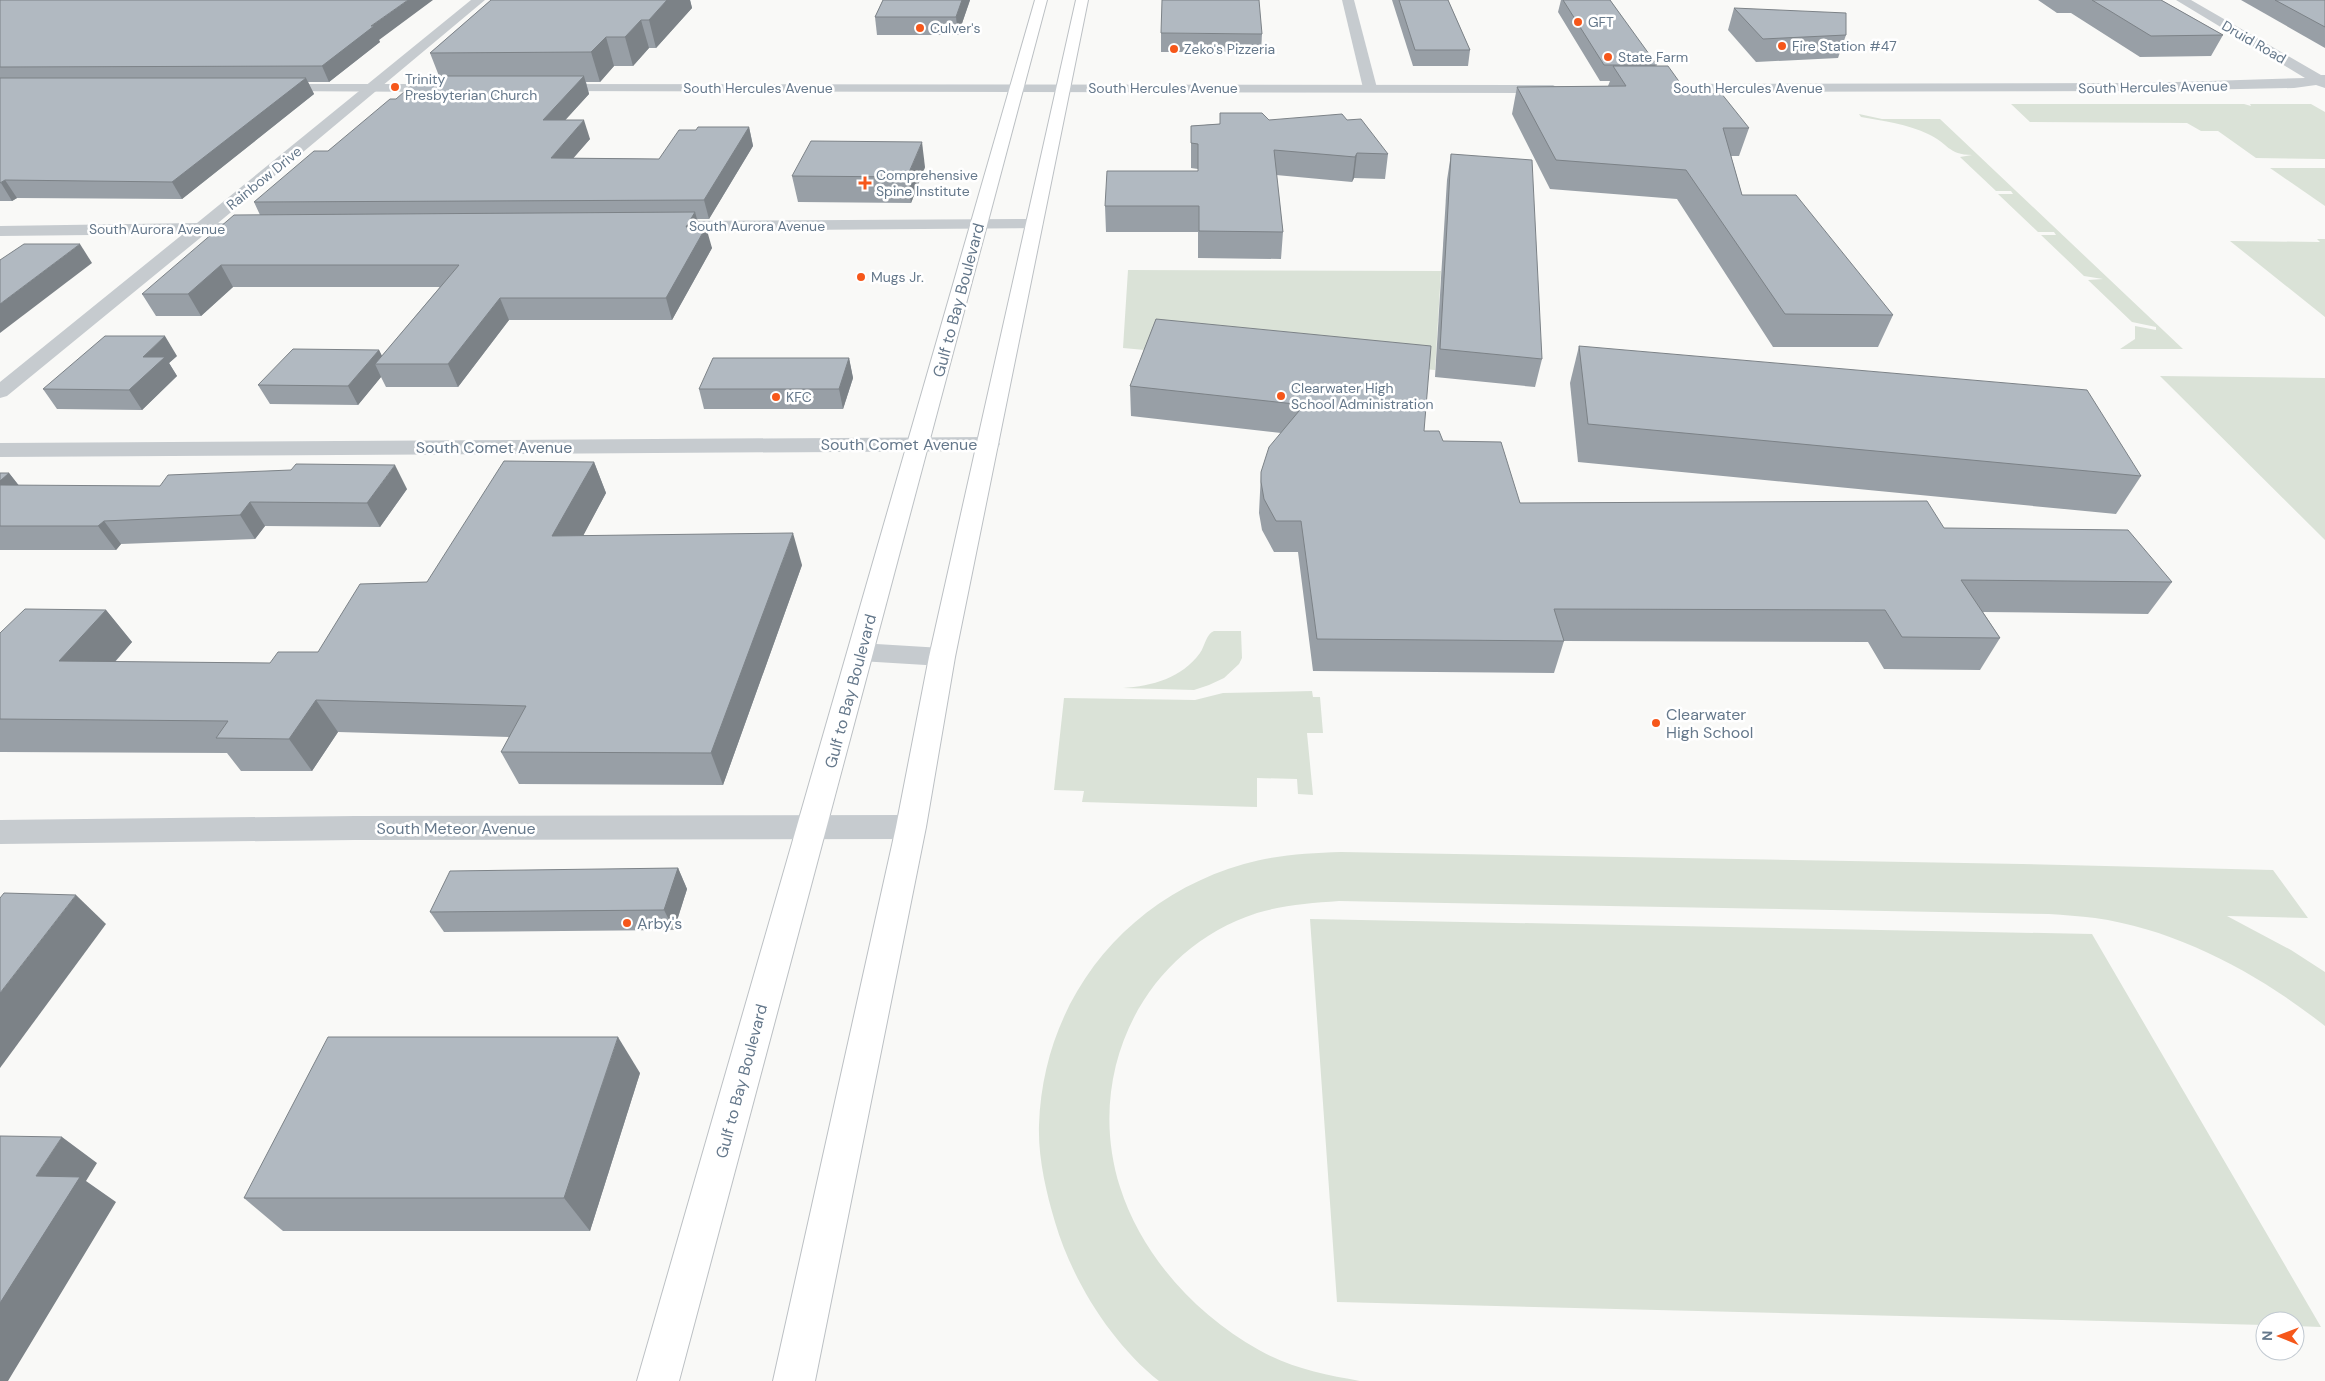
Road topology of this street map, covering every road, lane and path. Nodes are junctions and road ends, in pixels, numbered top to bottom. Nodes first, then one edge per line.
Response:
1 (479, 0) edge
2 (1041, 0) edge
3 (1082, 0) edge
4 (1348, 0) edge
5 (2182, 0) edge
6 (2323, 81) edge
7 (256, 88) edge
8 (374, 88) junction
9 (464, 88) edge
10 (533, 88) edge
11 (1017, 88) junction
12 (1063, 88) junction
13 (1370, 88) junction
14 (1627, 88) edge
15 (1568, 89) edge
16 (1034, 224) junction
17 (979, 225) junction
18 (648, 226) edge
19 (271, 228) edge
20 (202, 229) junction
21 (0, 230) edge
22 (0, 392) edge
23 (919, 443) junction
24 (988, 444) junction
25 (0, 450) edge
26 (860, 652) junction
27 (942, 657) junction
28 (813, 826) junction
29 (911, 827) junction
30 (0, 832) edge
31 (658, 1381) edge
32 (794, 1381) edge

1 - 8 street, Rainbow Drive
2 - 11 main road, Gulf to Bay Boulevard
3 - 12 main road
4 - 13 street
5 - 6 street, Druid Road
6 - 14 street, South Hercules Avenue
7 - 8 street
8 - 9 street
8 - 20 street, Rainbow Drive
10 - 11 street, South Hercules Avenue
11 - 12 street, South Hercules Avenue
11 - 17 main road, Gulf to Bay Boulevard
12 - 13 street, South Hercules Avenue
12 - 16 main road
13 - 15 street, South Hercules Avenue
16 - 17 street, South Aurora Avenue
16 - 24 main road
17 - 18 street, South Aurora Avenue
17 - 23 main road, Gulf to Bay Boulevard
19 - 20 street, South Aurora Avenue
20 - 21 street, South Aurora Avenue
20 - 22 street, Rainbow Drive
23 - 24 street, South Comet Avenue
23 - 25 street, South Comet Avenue
23 - 26 main road, Gulf to Bay Boulevard
24 - 27 main road
26 - 27 street
26 - 28 main road, Gulf to Bay Boulevard
27 - 29 main road
28 - 29 street, South Meteor Avenue
28 - 30 street, South Meteor Avenue
28 - 31 main road, Gulf to Bay Boulevard
29 - 32 main road

